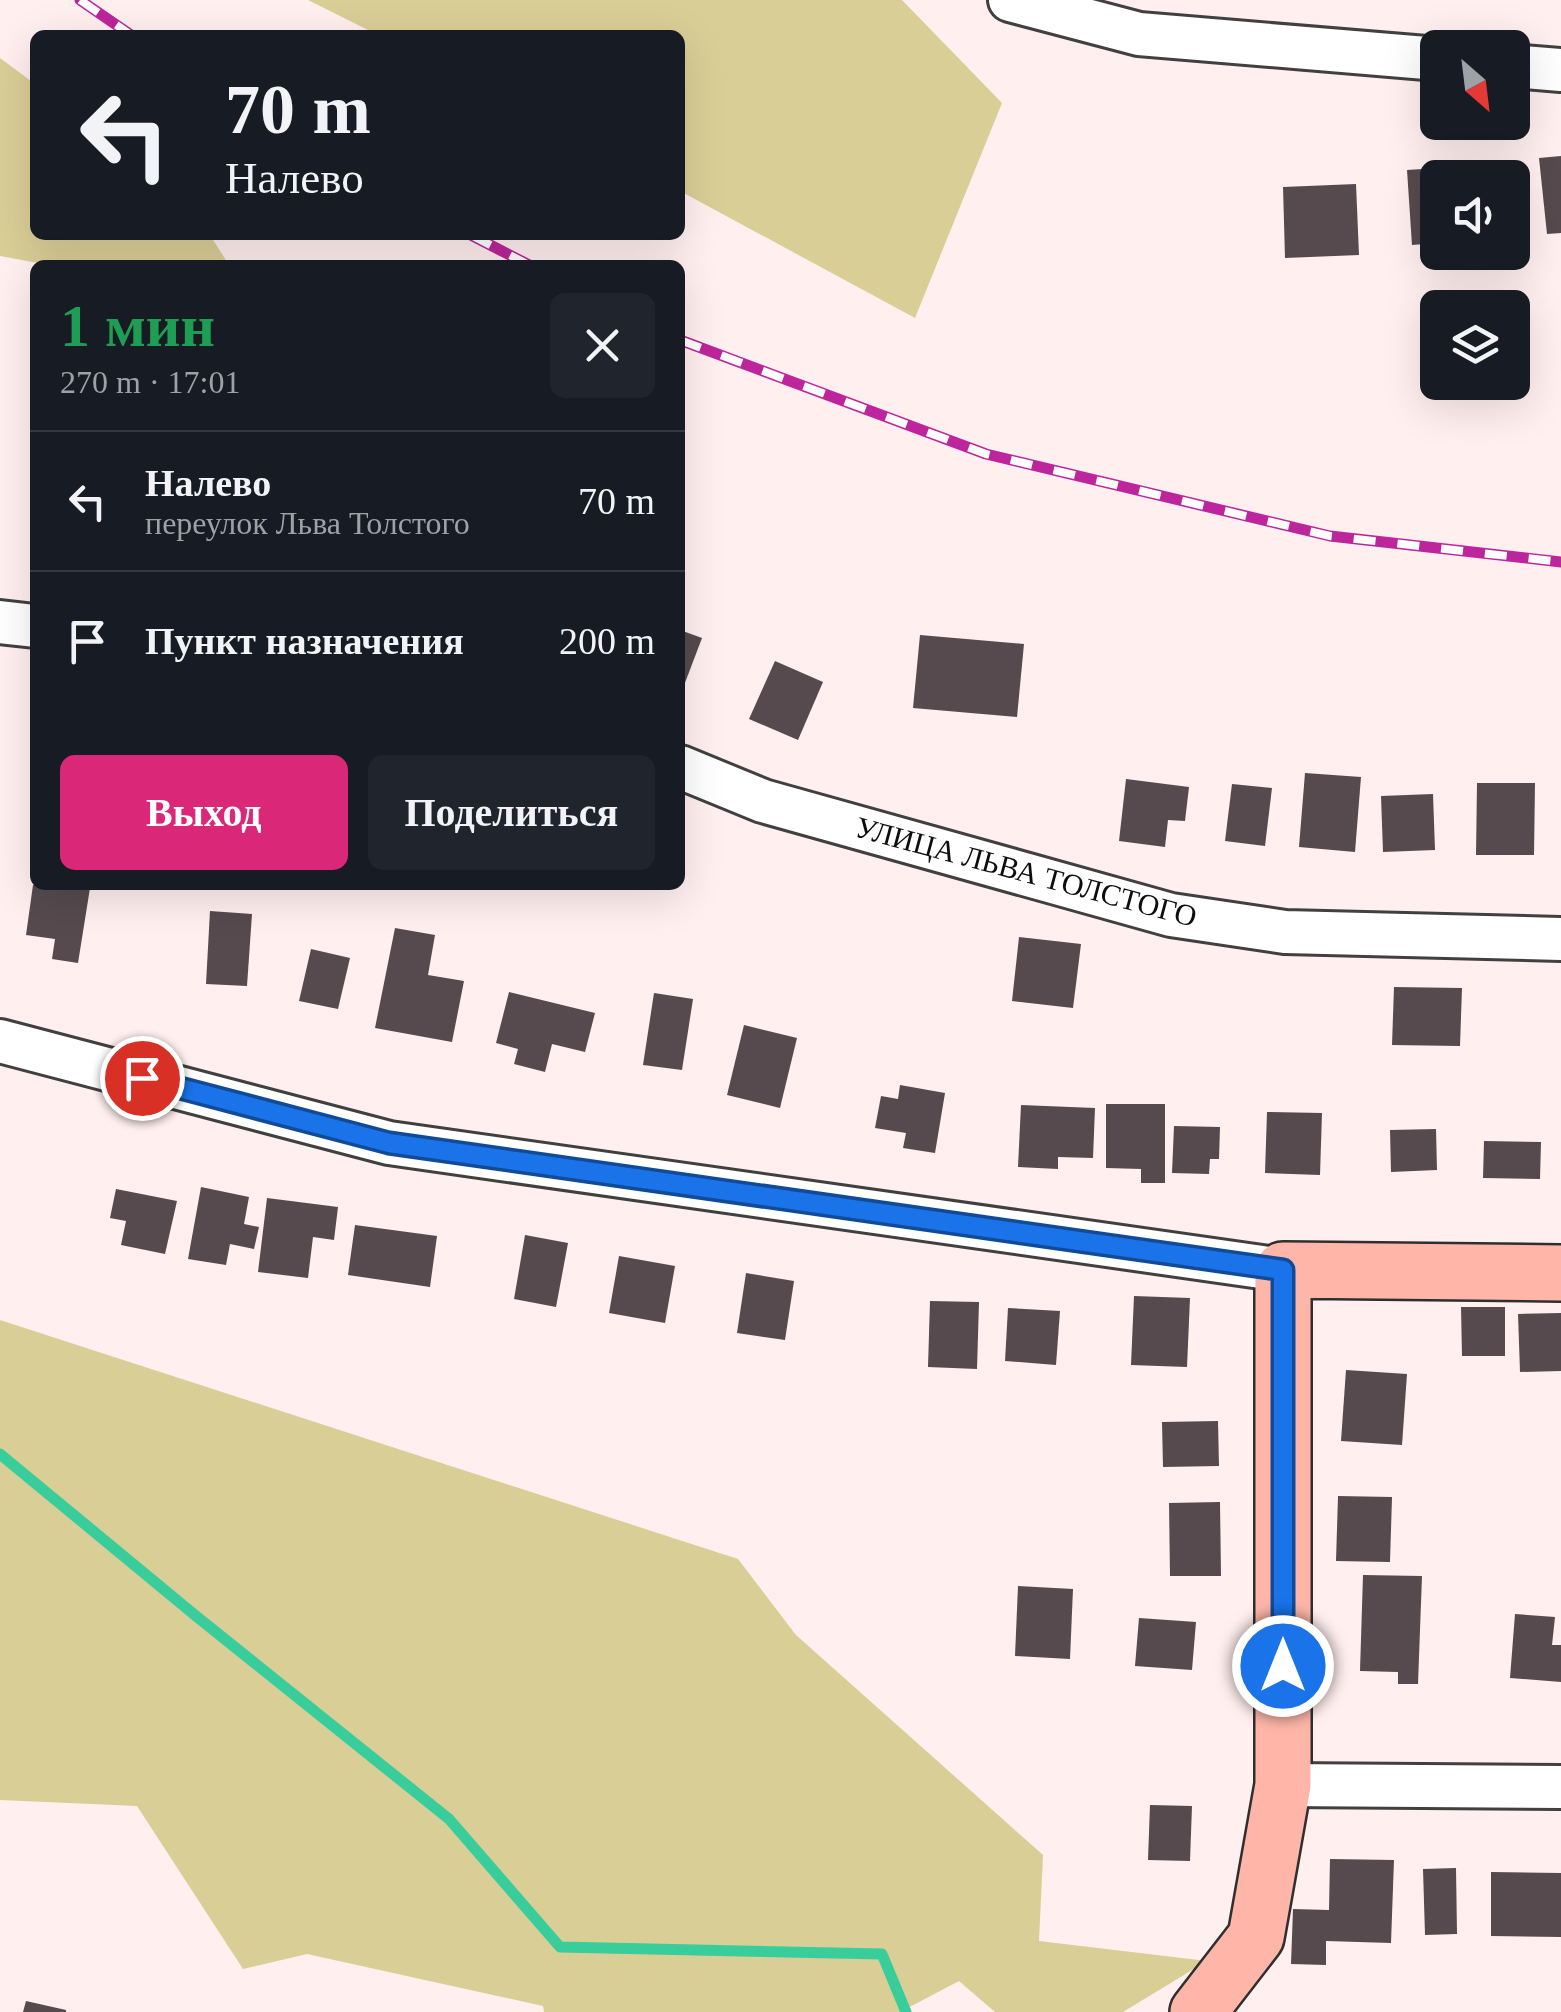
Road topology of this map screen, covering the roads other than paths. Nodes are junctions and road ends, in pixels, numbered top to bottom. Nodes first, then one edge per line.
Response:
1 (1010, 0) edge
2 (1420, 57) edge
3 (1530, 67) edge
4 (1561, 70) edge
5 (0, 622) edge
6 (30, 625) edge
7 (685, 769) edge
8 (1561, 939) edge
9 (0, 1041) edge
10 (1283, 1270) junction
11 (1561, 1273) edge
12 (1283, 1785) junction
13 (1561, 1787) edge
14 (1198, 2012) edge

1 - 2 street
3 - 4 street
5 - 6 street
7 - 8 street, УЛИЦА ЛЬВА ТОЛСТОГО
9 - 10 street
10 - 11 street
10 - 12 street
12 - 13 street
12 - 14 street

